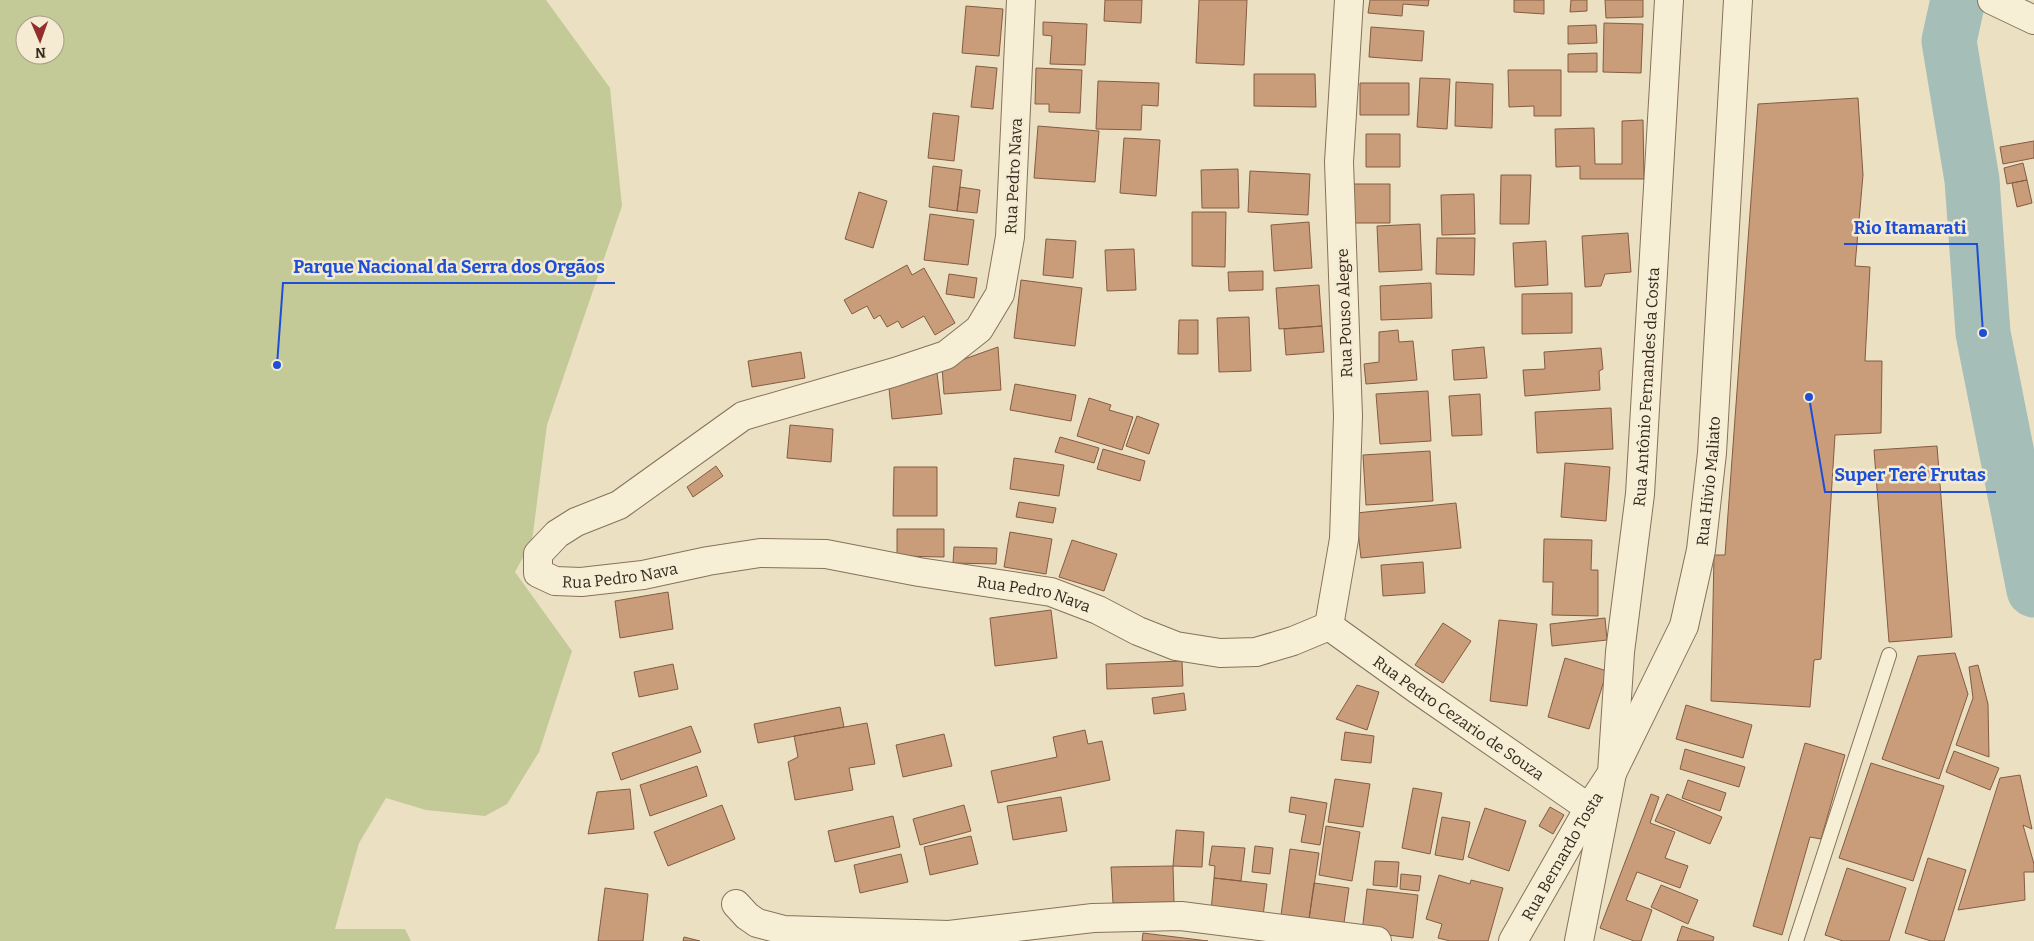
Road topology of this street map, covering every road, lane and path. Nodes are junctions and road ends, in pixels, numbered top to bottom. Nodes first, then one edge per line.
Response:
1 (1021, 0) edge
2 (1349, 0) edge
3 (1669, 0) edge
4 (1738, 0) edge
5 (1992, 0) edge
6 (2034, 20) edge
7 (1329, 626) junction
8 (1889, 655) dead end
9 (1612, 773) junction
10 (1589, 808) junction
11 (736, 904) dead end
12 (1377, 941) edge
13 (1513, 941) edge
14 (1579, 941) edge
15 (1796, 941) edge

1 - 7 street, Rua Pedro Nava
2 - 7 street, Rua Pouso Alegre
3 - 9 street, Rua Antônio Fernandes da Costa
4 - 9 street, Rua Hivio Maliato
5 - 6 street
7 - 10 street, Rua Pedro Cezario de Souza
8 - 15 lane
9 - 10 street, Rua Bernardo Tosta
9 - 14 street, Rua Hivio Maliato
10 - 13 street, Rua Bernardo Tosta
11 - 12 street

